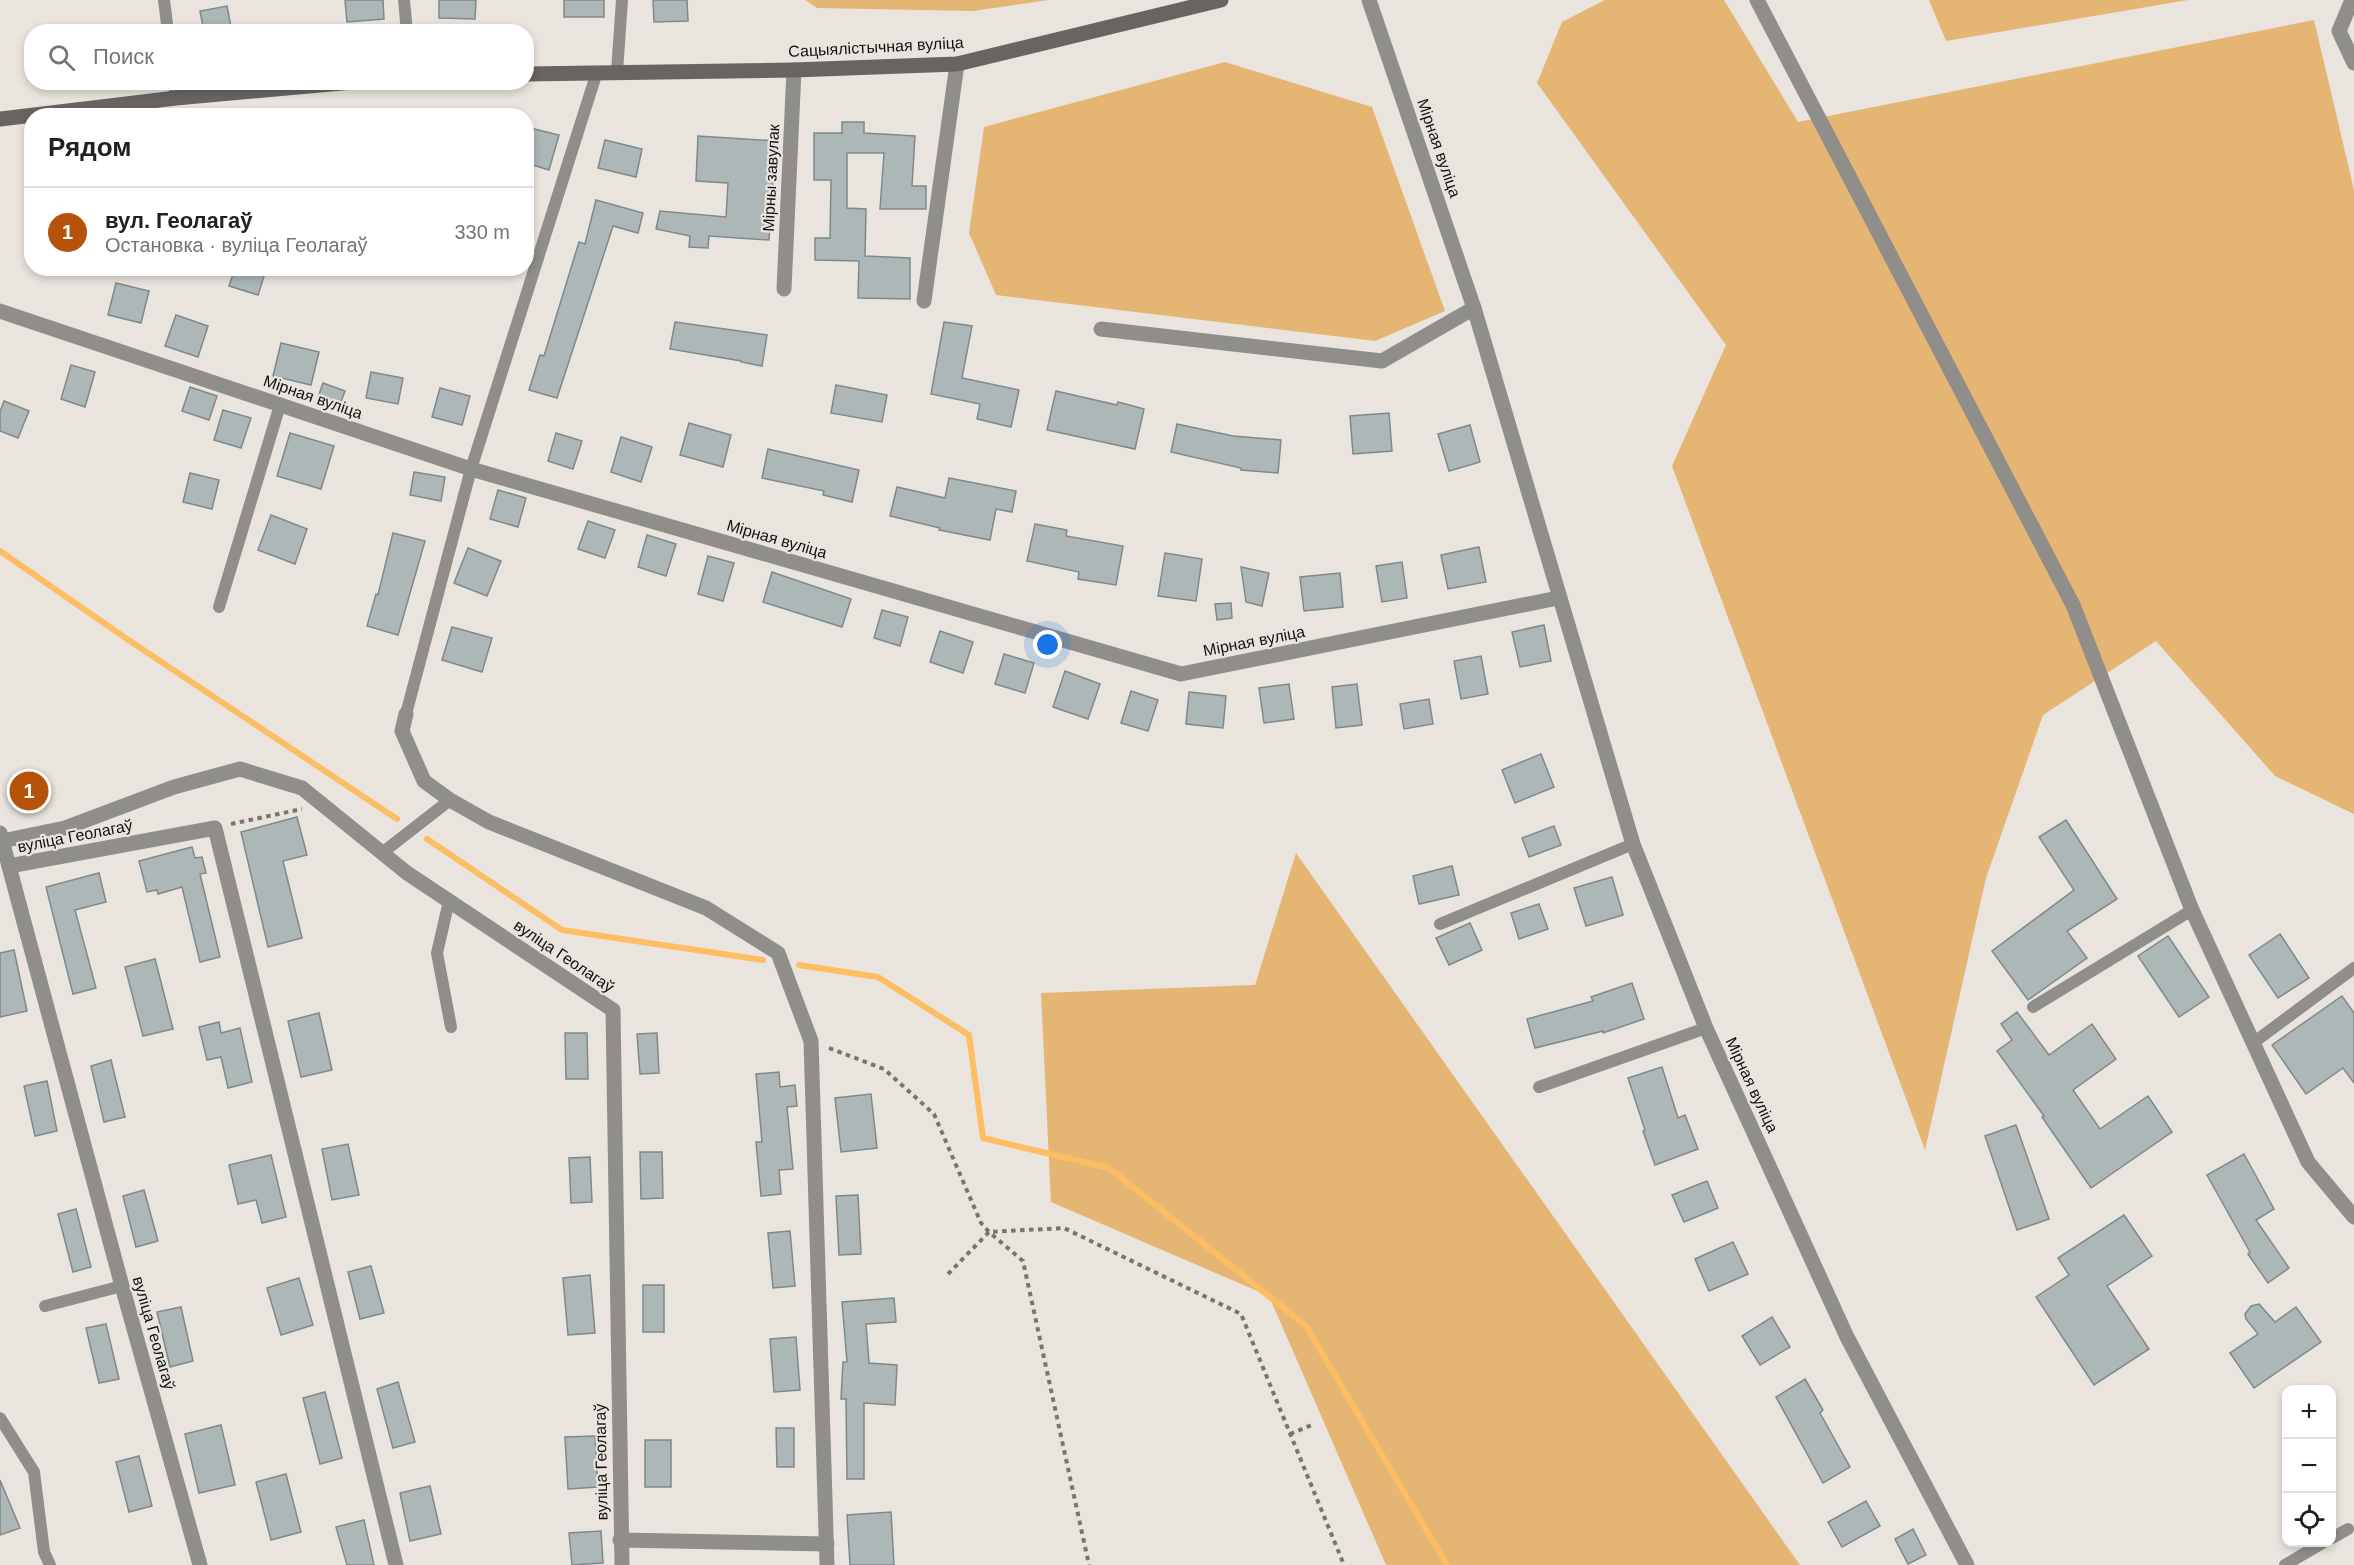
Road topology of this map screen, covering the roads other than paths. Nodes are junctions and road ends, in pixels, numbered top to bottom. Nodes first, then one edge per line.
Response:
1 (164, 0) edge
2 (404, 0) edge
3 (622, 0) edge
4 (1221, 0) edge
5 (1369, 0) edge
6 (1757, 0) edge
7 (2352, 0) edge
8 (167, 24) edge
9 (406, 24) edge
10 (957, 63) junction
11 (2354, 63) edge
12 (794, 70) junction
13 (597, 72) junction
14 (617, 72) junction
15 (534, 74) edge
16 (175, 90) edge
17 (66, 108) edge
18 (24, 115) edge
19 (0, 119) edge
20 (534, 270) edge
21 (532, 276) edge
22 (784, 289) dead end
23 (924, 301) dead end
24 (1474, 308) junction
25 (0, 311) edge
26 (1101, 329) dead end
27 (280, 405) junction
28 (471, 469) junction
29 (1558, 598) junction
30 (219, 607) dead end
31 (406, 714) joint
32 (450, 800) junction
33 (1, 837) edge
34 (1633, 844) junction
35 (382, 853) junction
36 (9, 866) junction
37 (449, 901) junction
38 (2192, 910) junction
39 (1440, 924) dead end
40 (2354, 968) edge
41 (2033, 1007) dead end
42 (451, 1027) dead end
43 (1706, 1028) junction
44 (2253, 1043) junction
45 (1539, 1087) dead end
46 (2354, 1216) edge
47 (122, 1286) junction
48 (45, 1306) dead end
49 (0, 1418) edge
50 (2348, 1529) dead end
51 (2336, 1535) edge
52 (620, 1540) junction
53 (827, 1544) junction
54 (2316, 1547) edge
55 (50, 1565) edge
56 (200, 1565) edge
57 (396, 1565) edge
58 (621, 1565) edge
59 (827, 1565) edge
60 (1967, 1565) edge
61 (2285, 1565) edge

1 - 8 lane
2 - 9 lane
3 - 14 lane
4 - 10 main road, Сацыялістычная вуліца
5 - 24 street, Мірная вуліца
6 - 38 street
7 - 11 street
10 - 12 main road, Сацыялістычная вуліца
10 - 23 street
12 - 14 main road, Сацыялістычная вуліца
12 - 22 street, Мірны завулак
13 - 14 main road, Сацыялістычная вуліца
13 - 15 main road, Сацыялістычная вуліца
13 - 20 lane
16 - 17 main road
18 - 19 main road
21 - 28 lane
24 - 26 street
24 - 29 street, Мірная вуліца
25 - 27 street, Мірная вуліца
27 - 28 street, Мірная вуліца
27 - 30 lane
28 - 29 street, Мірная вуліца
28 - 31 lane
29 - 34 street, Мірная вуліца
31 - 32 street
32 - 35 lane
32 - 53 street
33 - 35 street, вуліца Геолагаў
33 - 36 street, вуліца Геолагаў
34 - 39 lane
34 - 43 street, Мірная вуліца
35 - 37 street, вуліца Геолагаў
36 - 47 street, вуліца Геолагаў
36 - 57 street, вуліца Геолагаў
37 - 42 lane
37 - 52 street, вуліца Геолагаў
38 - 41 lane
38 - 44 street
40 - 44 lane
43 - 45 lane
43 - 60 street, Мірная вуліца
44 - 46 street
47 - 48 lane
47 - 56 street, вуліца Геолагаў
49 - 55 lane
50 - 51 lane
52 - 53 street
52 - 58 street, вуліца Геолагаў
53 - 59 street
54 - 61 lane

